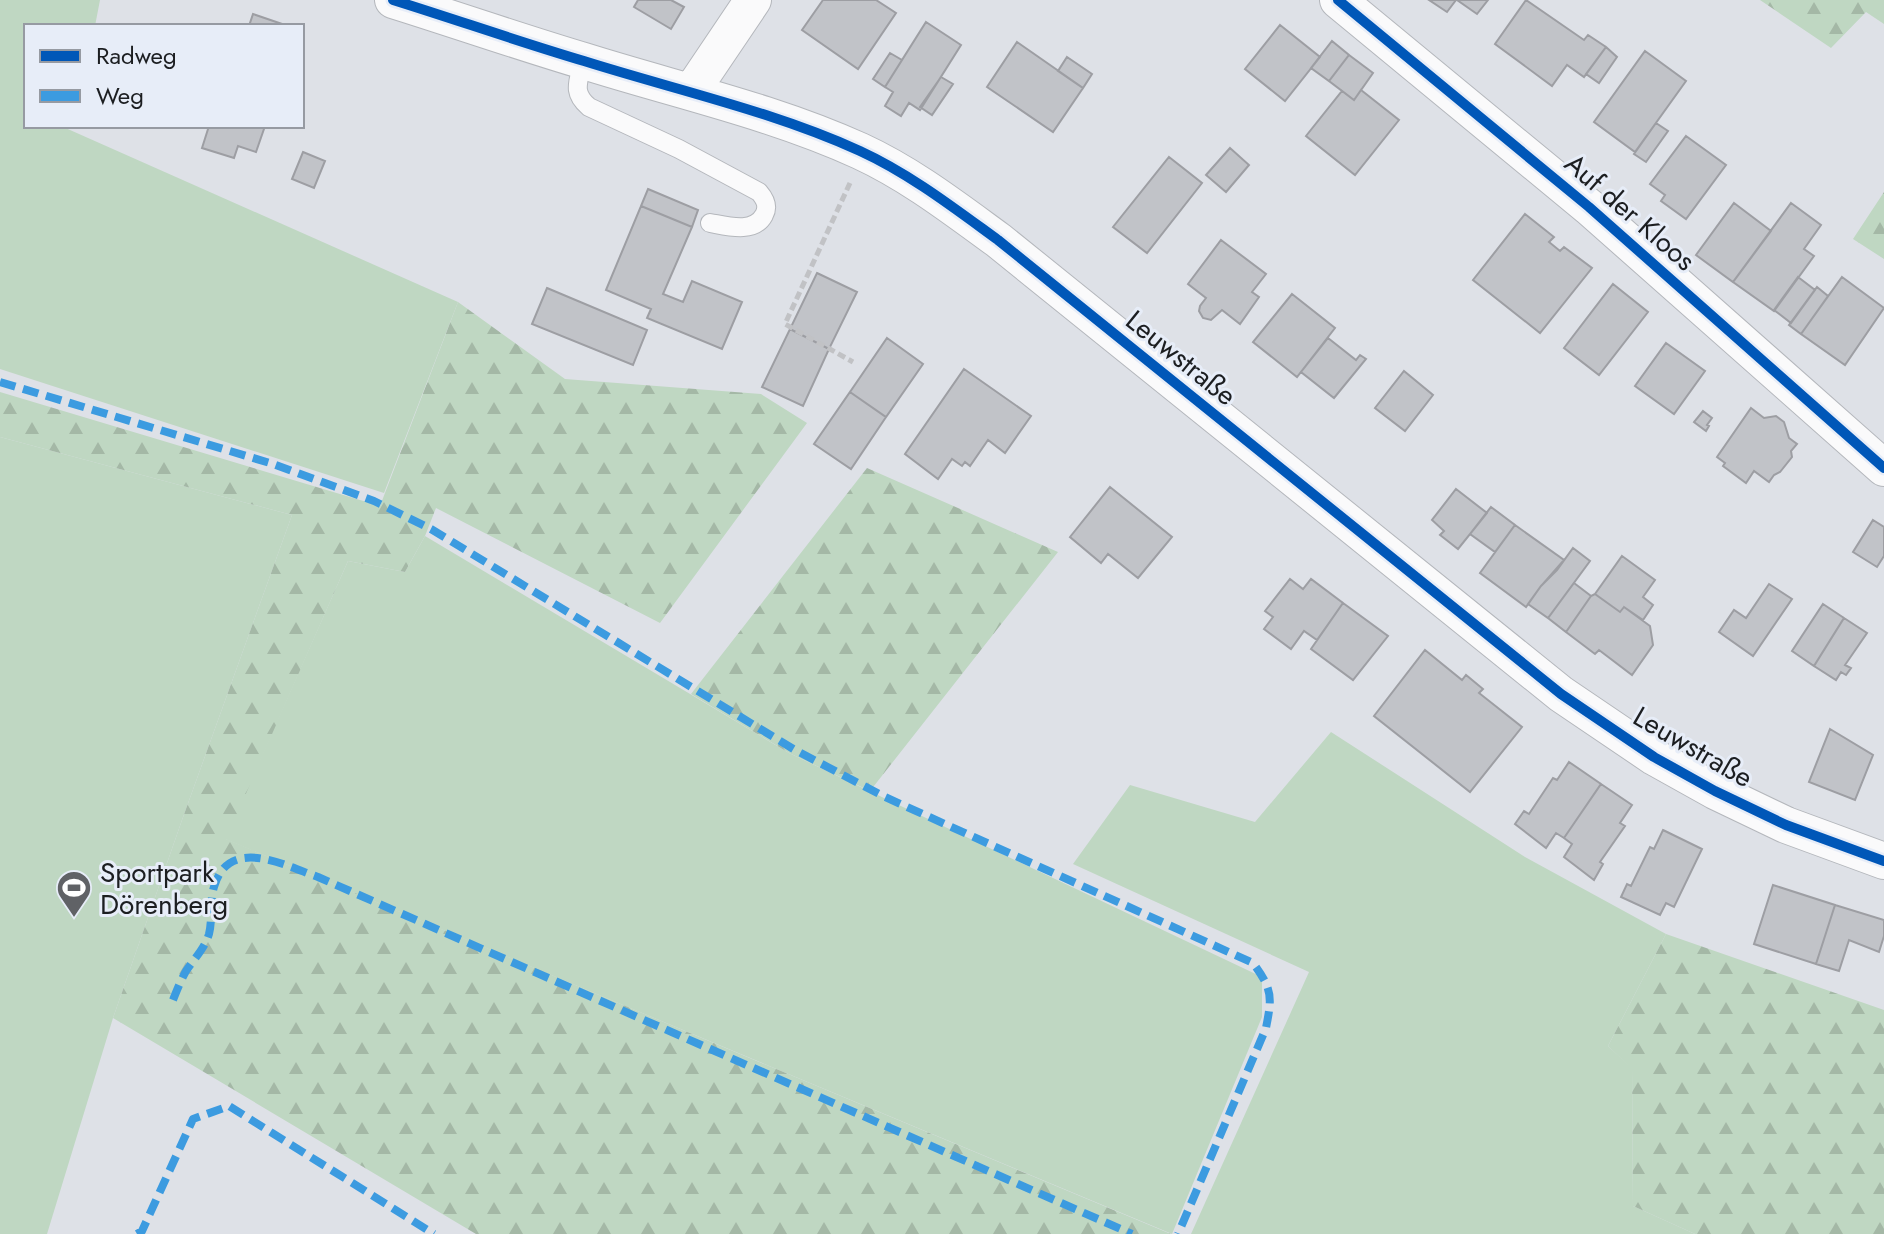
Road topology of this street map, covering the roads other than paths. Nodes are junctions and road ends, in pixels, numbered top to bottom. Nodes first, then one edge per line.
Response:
1 (393, 0) edge
2 (753, 0) edge
3 (1338, 0) edge
4 (583, 61) junction
5 (691, 92) junction
6 (710, 223) dead end
7 (1884, 468) edge
8 (1884, 861) edge

1 - 4 street, Leuwstraße
2 - 5 street
3 - 7 street, Auf der Kloos
4 - 5 street, Leuwstraße
4 - 6 lane
5 - 8 street, Leuwstraße

